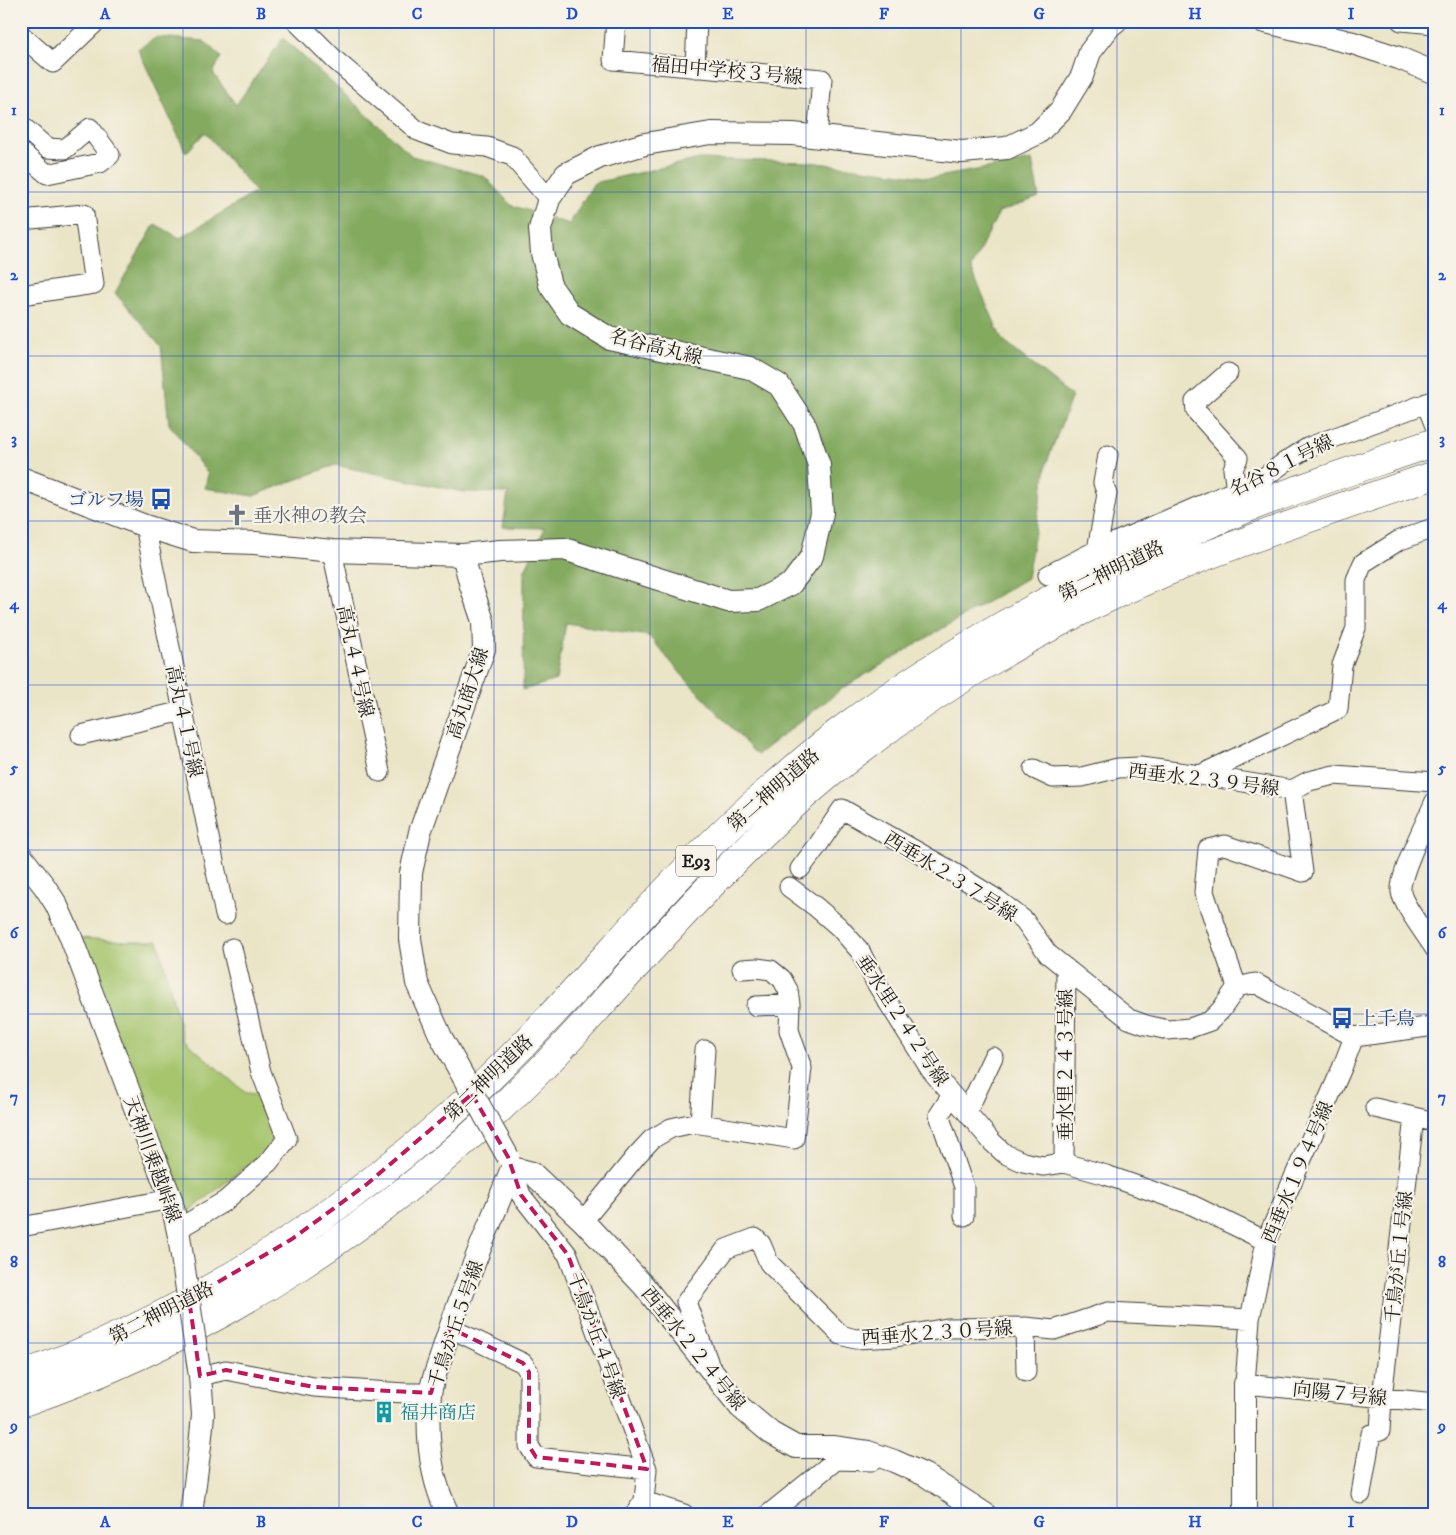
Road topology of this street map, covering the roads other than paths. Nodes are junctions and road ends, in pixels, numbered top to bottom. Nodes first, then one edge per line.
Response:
1 (97, 21) edge
2 (296, 21) edge
3 (616, 21) edge
4 (697, 21) edge
5 (1116, 21) edge
6 (1262, 21) edge
7 (1401, 21) edge
8 (1435, 24) edge
9 (21, 35) edge
10 (696, 68) junction
11 (1435, 73) edge
12 (21, 124) edge
13 (817, 137) junction
14 (21, 152) edge
15 (548, 199) junction
16 (21, 220) edge
17 (21, 294) edge
18 (1228, 372) dead end
19 (1431, 410) edge
20 (1435, 442) edge
21 (1108, 455) dead end
22 (1435, 476) edge
23 (21, 478) edge
24 (1236, 490) junction
25 (145, 526) junction
26 (1435, 527) edge
27 (1097, 550) junction
28 (332, 551) junction
29 (463, 555) junction
30 (1048, 574) dead end
31 (183, 712) junction
32 (81, 735) dead end
33 (1034, 769) dead end
34 (380, 772) dead end
35 (1200, 775) junction
36 (1435, 782) edge
37 (1292, 790) junction
38 (1435, 801) edge
39 (21, 856) edge
40 (800, 869) dead end
41 (789, 888) dead end
42 (225, 915) dead end
43 (232, 948) dead end
44 (1435, 949) edge
45 (1066, 968) junction
46 (742, 969) dead end
47 (1237, 987) junction
48 (790, 1004) junction
49 (756, 1006) dead end
50 (1435, 1023) edge
51 (1354, 1036) junction
52 (705, 1050) dead end
53 (993, 1057) dead end
54 (952, 1095) junction
55 (1375, 1108) dead end
56 (967, 1112) junction
57 (1414, 1117) junction
58 (1435, 1122) edge
59 (700, 1124) junction
60 (510, 1163) junction
61 (1064, 1163) junction
62 (171, 1198) junction
63 (964, 1216) dead end
64 (583, 1221) junction
65 (21, 1227) edge
66 (179, 1233) junction
67 (1266, 1241) junction
68 (1250, 1319) junction
69 (1025, 1327) junction
70 (450, 1328) junction
71 (712, 1372) junction
72 (1026, 1372) dead end
73 (21, 1374) edge
74 (200, 1376) junction
75 (1245, 1384) junction
76 (430, 1393) junction
77 (1382, 1398) junction
78 (21, 1403) edge
79 (1435, 1403) edge
80 (894, 1461) junction
81 (647, 1469) junction
82 (1361, 1494) dead end
83 (639, 1507) edge
84 (191, 1514) edge
85 (448, 1514) edge
86 (684, 1514) edge
87 (769, 1514) edge
88 (986, 1514) edge
89 (1245, 1514) edge

1 - 9 street
2 - 15 street
3 - 10 street, 福田中学校３号線
4 - 10 street
5 - 13 street, 名谷高丸線
6 - 11 street
7 - 8 street
10 - 13 street, 福田中学校３号線
12 - 14 street
13 - 15 street, 名谷高丸線
15 - 29 street, 名谷高丸線
16 - 17 street
18 - 24 street
19 - 24 street, 名谷８１号線
20 - 73 highway, 第二神明道路 / E93
21 - 27 street
22 - 78 highway, 第二神明道路 / E93
23 - 25 street
24 - 27 street, 名谷８１号線
25 - 28 street
25 - 31 street, 高丸４１号線
26 - 35 street
27 - 30 street, 名谷８１号線
28 - 29 street
28 - 34 street, 高丸４４号線
29 - 60 street, 高丸商大線, bridge
31 - 32 street
31 - 42 street, 高丸４１号線
33 - 35 street, 西垂水２３９号線
35 - 37 street, 西垂水２３９号線
36 - 37 street, 西垂水２３９号線
37 - 47 street
38 - 44 street
39 - 62 street, 天神川乗越峠線
40 - 45 street, 西垂水２３７号線
41 - 54 street, 垂水里２４２号線
43 - 66 street
45 - 47 street, 西垂水２３７号線
45 - 61 street, 垂水里２４３号線
46 - 48 street
47 - 51 street
48 - 49 street
48 - 59 street
50 - 51 street
51 - 67 street, 西垂水１９４号線
52 - 59 street
53 - 56 street
54 - 56 street, 垂水里２４２号線
54 - 63 street
55 - 57 street
56 - 61 street, 垂水里２４２号線
57 - 58 street
57 - 77 street, 千鳥が丘１号線
59 - 64 street
60 - 64 street, 西垂水２２４号線
60 - 70 street, 千鳥が丘５号線
60 - 81 street, 千鳥が丘４号線
61 - 67 street, 垂水里２４２号線
62 - 65 street
62 - 66 street, 天神川乗越峠線
64 - 71 street, 西垂水２２４号線
66 - 74 street, 天神川乗越峠線, bridge
67 - 68 street, 西垂水１９４号線
68 - 69 street, 西垂水２３０号線
68 - 75 street, 西垂水１９４号線
69 - 71 street, 西垂水２３０号線
69 - 72 street
70 - 76 street, 千鳥が丘５号線
70 - 81 street
71 - 80 street, 西垂水２２４号線
74 - 76 street
74 - 84 street, 天神川乗越峠線
75 - 77 street, 向陽７号線
75 - 89 street, 西垂水１９４号線
76 - 85 street, 千鳥が丘５号線
77 - 79 street, 向陽７号線
77 - 82 street, 千鳥が丘１号線
80 - 87 street
80 - 88 street, 西垂水２２４号線
81 - 83 street, 千鳥が丘４号線
83 - 86 street

